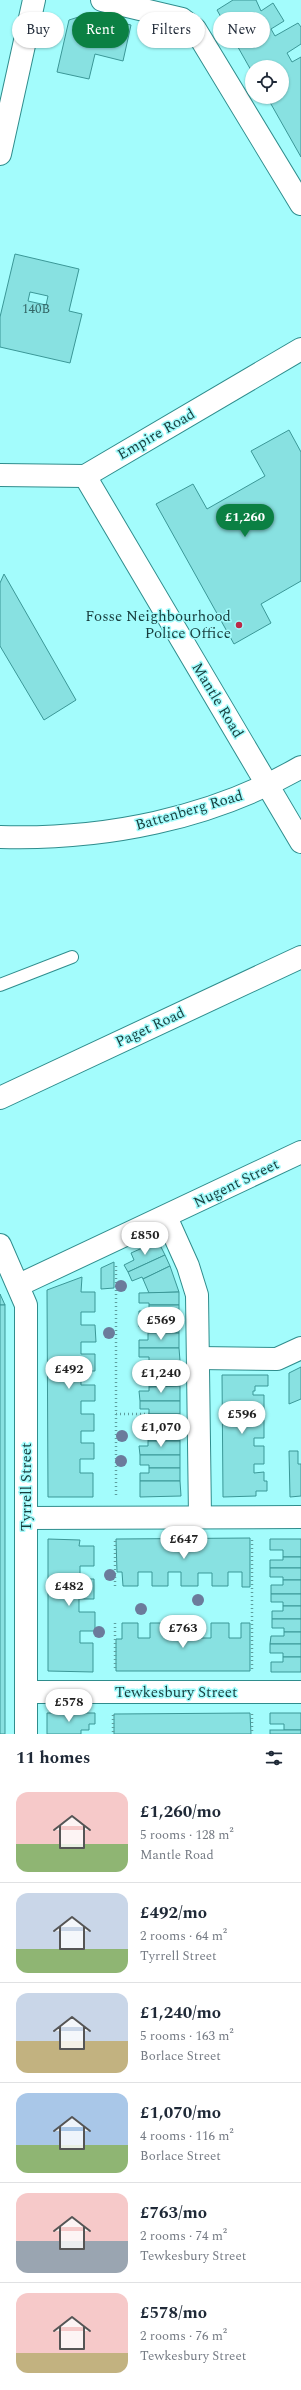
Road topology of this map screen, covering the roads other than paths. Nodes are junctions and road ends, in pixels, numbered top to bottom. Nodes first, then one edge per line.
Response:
1 (34, 0) edge
2 (102, 0) edge
3 (0, 154) edge
4 (301, 204) edge
5 (301, 349) edge
6 (0, 475) edge
7 (85, 476) junction
8 (301, 767) edge
9 (269, 786) junction
10 (0, 837) edge
11 (301, 842) edge
12 (72, 957) dead end
13 (301, 957) edge
14 (0, 985) edge
15 (1, 1095) edge
16 (301, 1152) edge
17 (166, 1217) junction
18 (0, 1245) edge
19 (19, 1285) junction
20 (301, 1348) edge
21 (199, 1358) junction
22 (200, 1517) junction
23 (301, 1517) edge
24 (26, 1518) junction
25 (26, 1692) junction
26 (301, 1692) edge
27 (26, 1734) edge

1 - 3 street
2 - 4 street
5 - 7 street, Empire Road
6 - 7 street
7 - 9 street, Mantle Road
8 - 9 street, Battenberg Road
9 - 10 street, Battenberg Road
9 - 11 street, Mantle Road
12 - 14 lane
13 - 15 street, Paget Road
16 - 17 street, Nugent Street
17 - 19 street, Nugent Street
17 - 21 street
18 - 19 street, Tyrrell Street
19 - 24 street, Tyrrell Street
20 - 21 street
21 - 22 street
22 - 23 street
22 - 24 street
24 - 25 street, Tyrrell Street
25 - 26 street, Tewkesbury Street
25 - 27 street, Tyrrell Street

